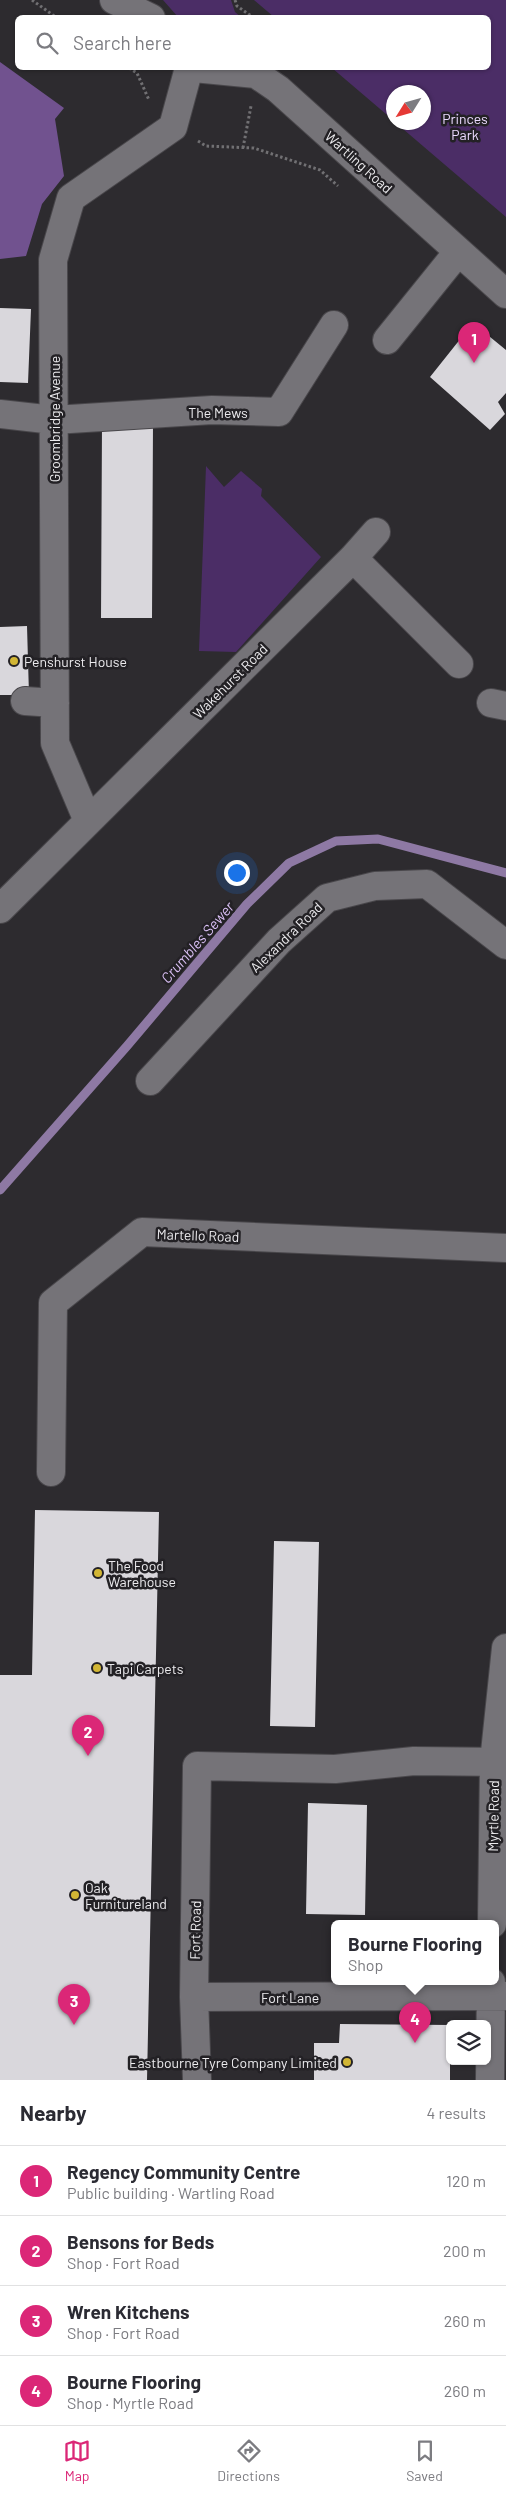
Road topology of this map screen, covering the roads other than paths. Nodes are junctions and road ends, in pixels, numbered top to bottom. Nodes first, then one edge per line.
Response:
1 (114, 0) edge
2 (138, 0) edge
3 (146, 15) edge
4 (150, 15) edge
5 (188, 70) edge
6 (215, 70) edge
7 (458, 252) junction
8 (506, 294) edge
9 (334, 325) dead end
10 (387, 340) dead end
11 (0, 414) edge
12 (54, 420) junction
13 (376, 532) dead end
14 (353, 558) junction
15 (459, 664) dead end
16 (25, 702) dead end
17 (55, 703) junction
18 (88, 821) junction
19 (0, 909) edge
20 (506, 945) edge
21 (150, 1081) dead end
22 (506, 1248) edge
23 (51, 1472) dead end
24 (506, 1648) edge
25 (500, 1762) edge
26 (492, 1920) edge
27 (496, 1991) edge
28 (194, 1997) junction
29 (197, 2080) edge
30 (490, 2080) edge

1 - 3 street
2 - 4 street
5 - 12 street, Groombridge Avenue
6 - 7 street, Wartling Road
7 - 8 street, Wartling Road
7 - 10 street
9 - 12 street, The Mews
11 - 12 street
12 - 17 street, Groombridge Avenue
13 - 14 street, Wakehurst Road
14 - 15 street
14 - 18 street, Wakehurst Road
16 - 17 street
17 - 18 street, Groombridge Avenue
18 - 19 street, Wakehurst Road
20 - 21 street, Alexandra Road
22 - 23 street, Martello Road
24 - 25 street, Myrtle Road
25 - 26 street, Myrtle Road
25 - 28 street, Fort Road
27 - 28 street, Fort Lane
27 - 30 street
28 - 29 street, Fort Road

